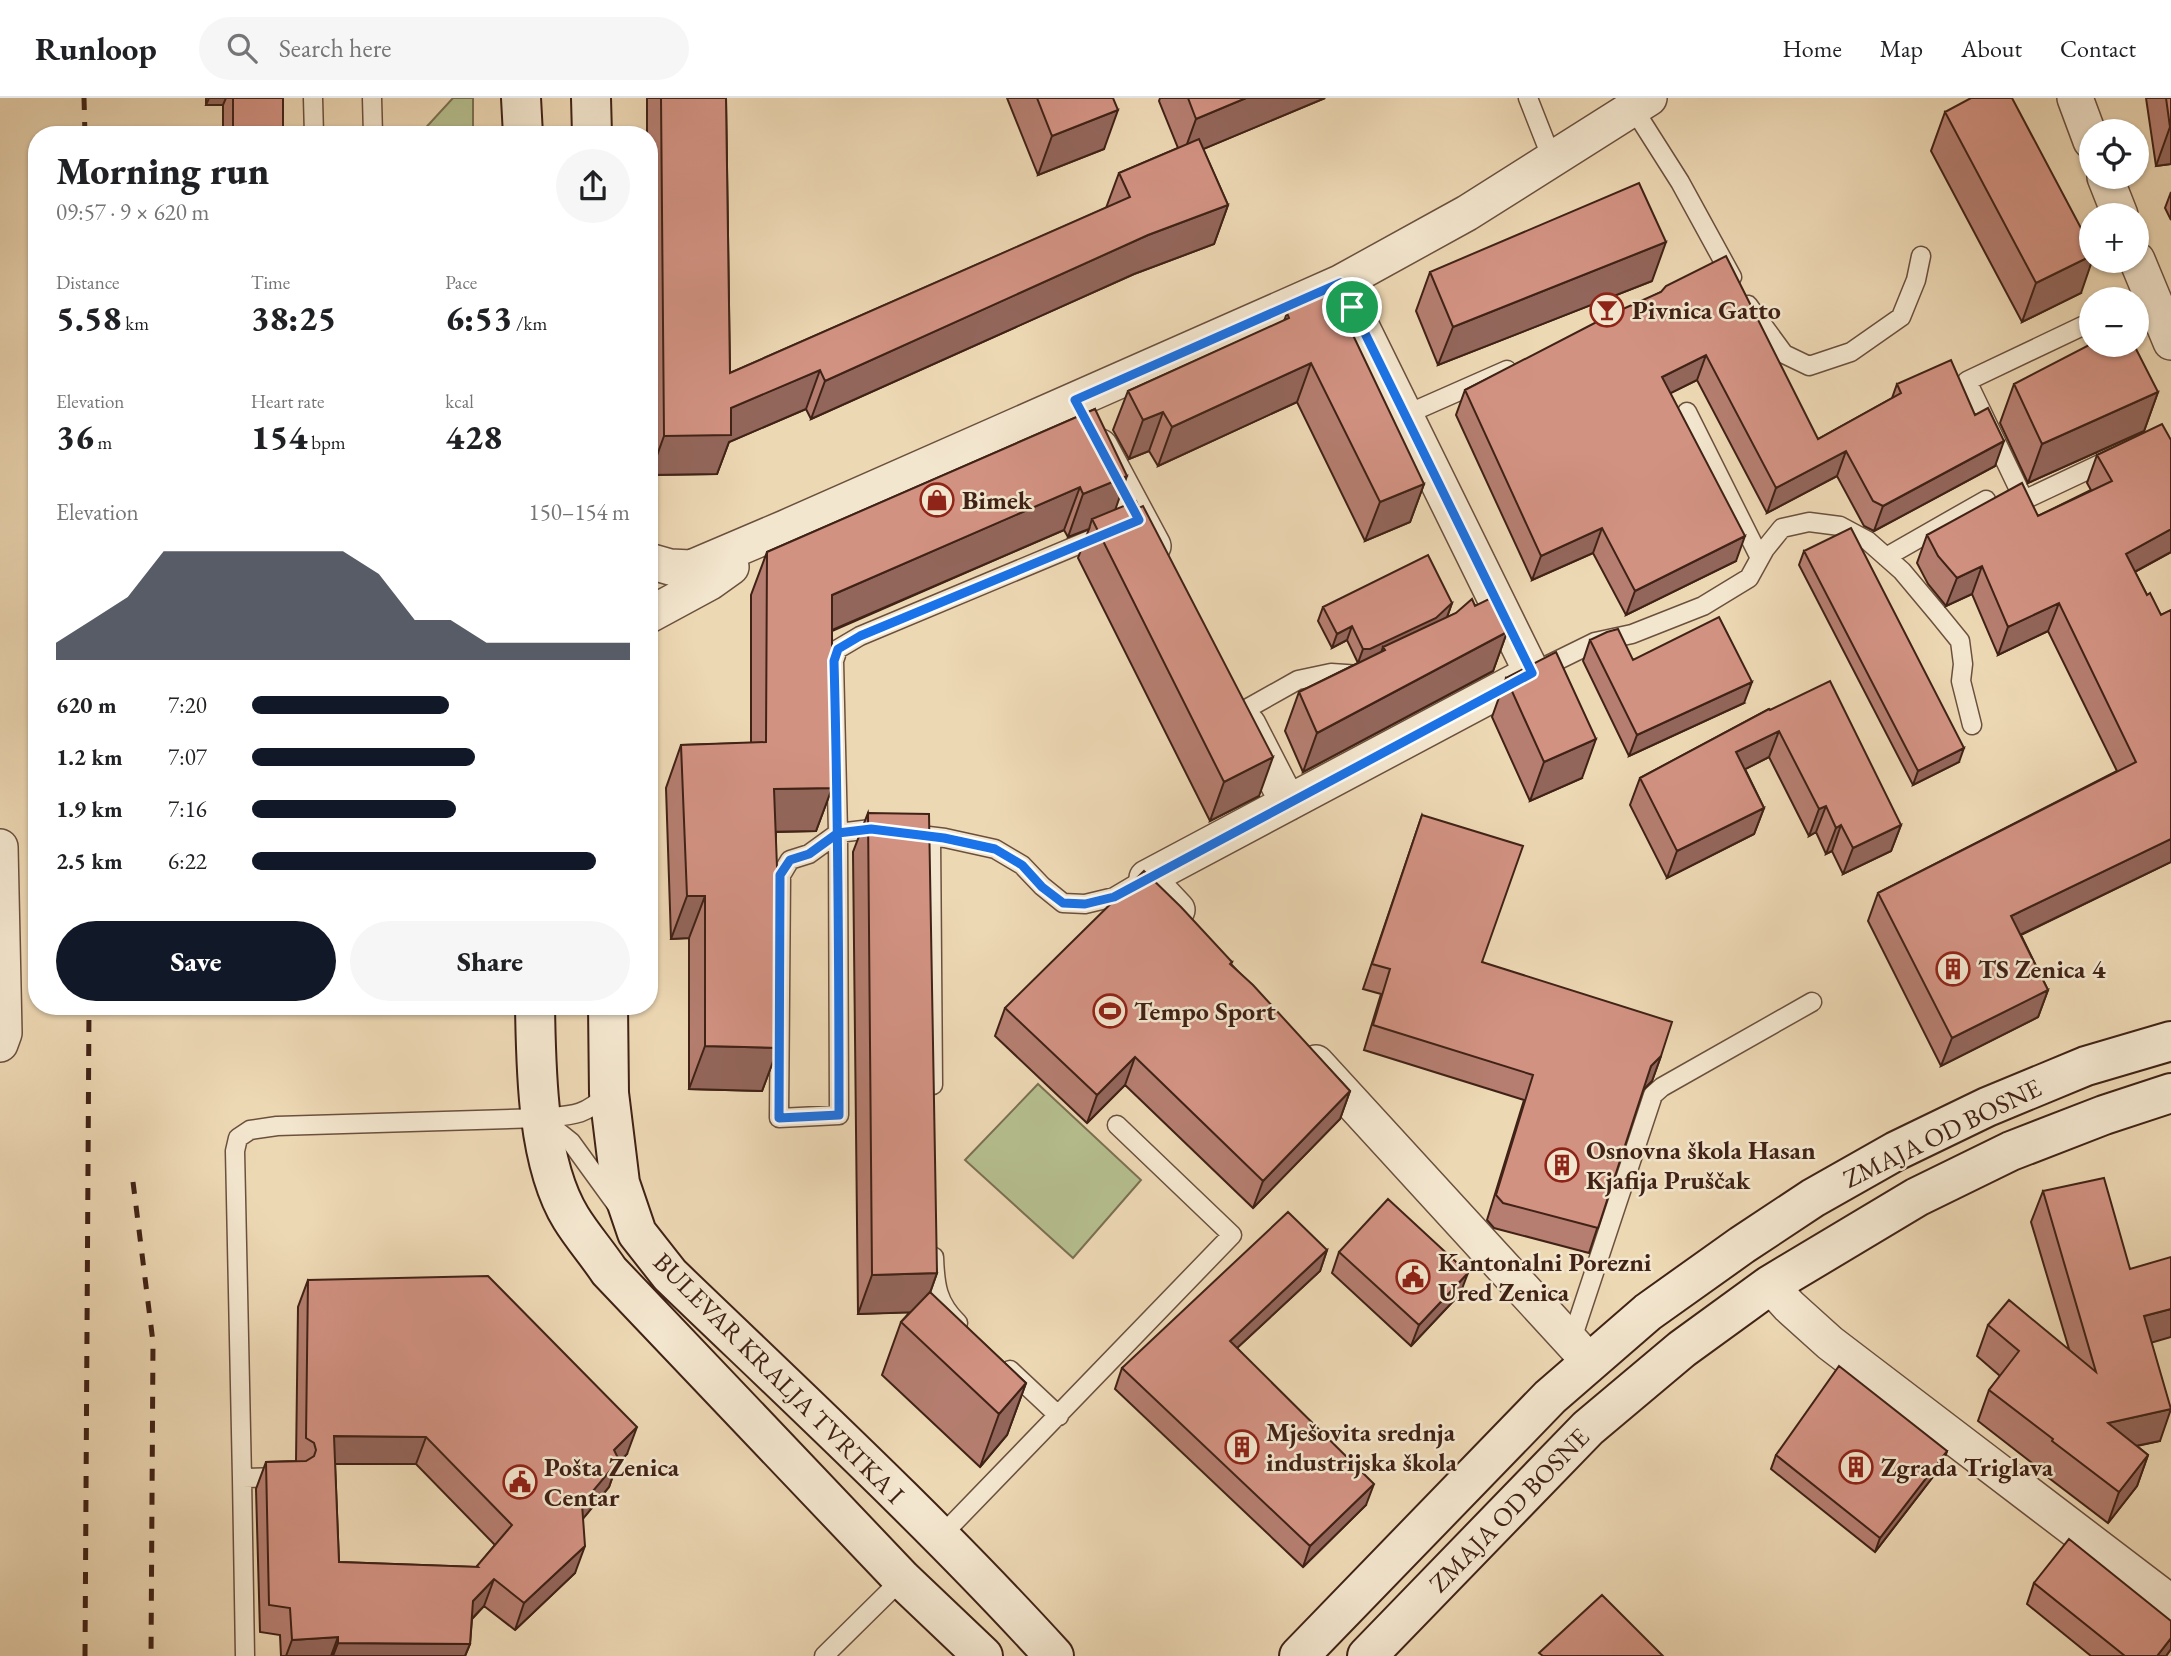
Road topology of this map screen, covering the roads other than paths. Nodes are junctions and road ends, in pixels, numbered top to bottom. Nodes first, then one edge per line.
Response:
1 (313, 98) edge
2 (372, 98) edge
3 (521, 98) edge
4 (591, 98) edge
5 (1528, 98) edge
6 (2075, 98) edge
7 (1637, 101) edge
8 (2083, 119) edge
9 (314, 126) edge
10 (373, 126) edge
11 (523, 126) edge
12 (592, 126) edge
13 (1552, 159) junction
14 (1921, 256) dead end
15 (1340, 283) junction
16 (2149, 307) edge
17 (2079, 328) edge
18 (2171, 342) edge
19 (1519, 364) edge
20 (1075, 400) junction
21 (1688, 412) dead end
22 (1405, 415) junction
23 (2129, 450) edge
24 (1986, 500) edge
25 (1126, 525) junction
26 (785, 528) junction
27 (1886, 557) junction
28 (1760, 558) junction
29 (658, 564) edge
30 (1164, 568) edge
31 (658, 610) edge
32 (1378, 669) edge
33 (1532, 673) junction
34 (1235, 700) joint
35 (1972, 725) dead end
36 (1288, 803) junction
37 (838, 833) junction
38 (932, 837) junction
39 (0, 847) edge
40 (1147, 878) junction
41 (1195, 929) edge
42 (1812, 1002) dead end
43 (535, 1015) edge
44 (608, 1015) edge
45 (2171, 1041) edge
46 (1298, 1043) edge
47 (0, 1044) edge
48 (609, 1093) junction
49 (2171, 1093) edge
50 (933, 1097) edge
51 (540, 1118) junction
52 (1117, 1125) dead end
53 (637, 1233) junction
54 (934, 1234) edge
55 (1770, 1285) junction
56 (968, 1332) edge
57 (1580, 1352) junction
58 (998, 1360) edge
59 (1059, 1416) junction
60 (295, 1477) edge
61 (242, 1478) junction
62 (940, 1537) junction
63 (902, 1579) junction
64 (2171, 1603) edge
65 (245, 1656) edge
66 (824, 1656) edge
67 (983, 1656) edge
68 (1054, 1656) edge
69 (1299, 1656) edge
70 (1367, 1656) edge

1 - 9 lane
2 - 10 lane
3 - 11 main road
4 - 12 main road
5 - 13 lane
6 - 8 street
7 - 13 street
7 - 14 lane
13 - 15 street
15 - 20 street
15 - 22 street
16 - 18 street
17 - 23 lane
19 - 22 lane
20 - 25 street
20 - 26 street
21 - 28 lane
22 - 33 street
24 - 27 lane
25 - 30 street
25 - 37 lane
26 - 29 street
26 - 31 street
27 - 28 lane
27 - 35 lane
28 - 33 lane
32 - 34 lane
33 - 36 street
34 - 36 street
36 - 40 street
37 - 37 lane
37 - 38 lane
38 - 40 lane
38 - 50 lane
39 - 47 street
40 - 41 street
42 - 57 lane
43 - 51 main road, BULEVAR KRALJA TVRTKA I
44 - 48 main road, BULEVAR KRALJA TVRTKA I
45 - 57 main road, ZMAJA OD BOSNE
46 - 57 street
48 - 51 lane
48 - 53 main road, BULEVAR KRALJA TVRTKA I
49 - 55 main road, ZMAJA OD BOSNE
51 - 53 lane
51 - 61 lane
51 - 63 main road, BULEVAR KRALJA TVRTKA I
52 - 59 lane
53 - 62 main road, BULEVAR KRALJA TVRTKA I
54 - 56 lane
55 - 64 street
55 - 70 main road, ZMAJA OD BOSNE
57 - 69 main road, ZMAJA OD BOSNE
58 - 59 lane
59 - 62 lane
60 - 61 lane
61 - 65 lane
62 - 68 main road, BULEVAR KRALJA TVRTKA I
63 - 66 lane
63 - 67 main road, BULEVAR KRALJA TVRTKA I

